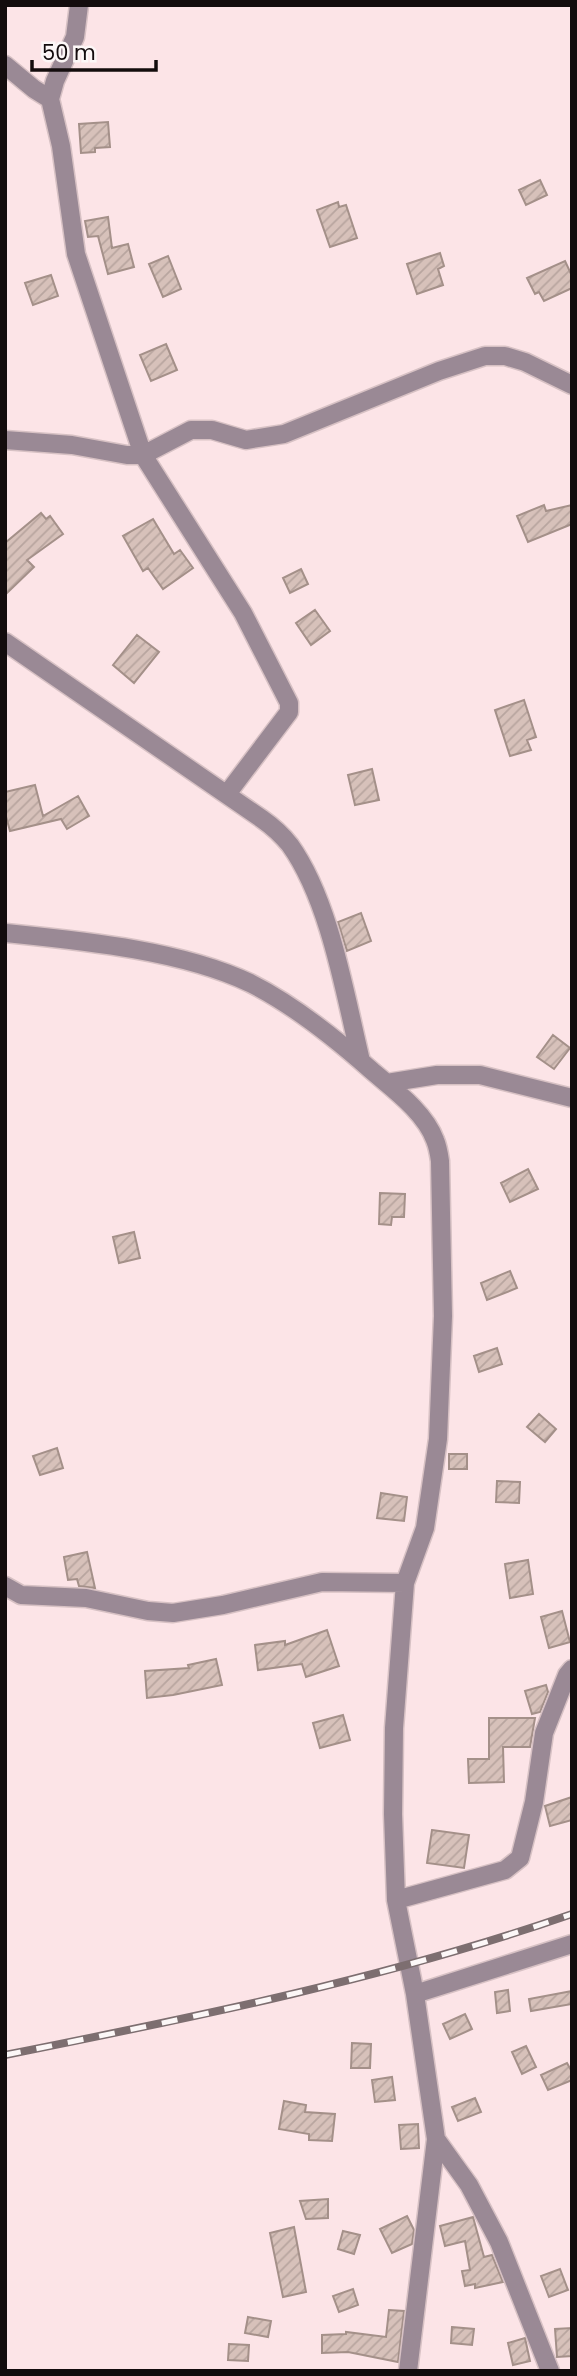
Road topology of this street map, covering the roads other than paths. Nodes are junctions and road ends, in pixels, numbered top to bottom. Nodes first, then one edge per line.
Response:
1 (79, 5) edge
2 (5, 65) edge
3 (50, 99) junction
4 (572, 385) edge
5 (5, 440) edge
6 (143, 455) junction
7 (5, 642) edge
8 (227, 794) junction
9 (5, 933) edge
10 (361, 1061) junction
11 (387, 1083) junction
12 (572, 1098) edge
13 (405, 1583) junction
14 (5, 1586) edge
15 (572, 1669) edge
16 (396, 1900) junction
17 (572, 1944) edge
18 (415, 1994) junction
19 (436, 2139) junction
20 (408, 2371) edge
21 (550, 2371) edge

1 - 3 street
2 - 3 street
3 - 6 street
4 - 6 street
5 - 6 street
6 - 8 street
7 - 8 street
8 - 10 street
9 - 10 street
10 - 11 street
11 - 12 street
11 - 13 street
13 - 14 street
13 - 16 street
15 - 16 street
16 - 18 street
17 - 18 street
18 - 19 street
19 - 20 street
19 - 21 street

